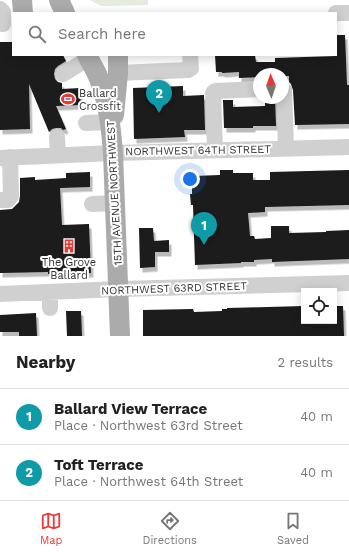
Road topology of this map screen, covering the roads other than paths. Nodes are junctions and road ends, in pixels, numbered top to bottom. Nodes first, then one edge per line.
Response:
1 (22, 0) edge
2 (59, 0) edge
3 (22, 12) edge
4 (65, 12) edge
5 (337, 13) edge
6 (349, 13) edge
7 (190, 56) edge
8 (88, 57) edge
9 (118, 64) edge
10 (63, 74) dead end
11 (253, 89) edge
12 (284, 104) edge
13 (86, 123) dead end
14 (57, 137) dead end
15 (112, 137) junction
16 (349, 147) edge
17 (286, 148) junction
18 (215, 150) junction
19 (58, 155) junction
20 (5, 158) edge
21 (0, 200) edge
22 (92, 204) dead end
23 (115, 204) junction
24 (349, 283) edge
25 (119, 289) junction
26 (50, 292) junction
27 (0, 294) edge
28 (50, 308) dead end
29 (120, 336) edge

1 - 3 main road
2 - 4 main road
5 - 6 street
7 - 9 street
8 - 10 street
8 - 15 main road, 15TH AVENUE NORTHWEST
9 - 15 main road
11 - 18 street
12 - 17 street
13 - 15 street
14 - 19 street
15 - 18 street, NORTHWEST 64TH STREET
15 - 19 street, NORTHWEST 64TH STREET
15 - 23 main road, 15TH AVENUE NORTHWEST
16 - 17 street, NORTHWEST 64TH STREET
17 - 18 street, NORTHWEST 64TH STREET
19 - 20 street, NORTHWEST 64TH STREET
20 - 21 street
22 - 23 street
23 - 25 main road, 15TH AVENUE NORTHWEST
24 - 25 street, NORTHWEST 63RD STREET
25 - 26 street, NORTHWEST 63RD STREET
25 - 29 main road, 15TH AVENUE NORTHWEST
26 - 27 street, NORTHWEST 63RD STREET
26 - 28 street

